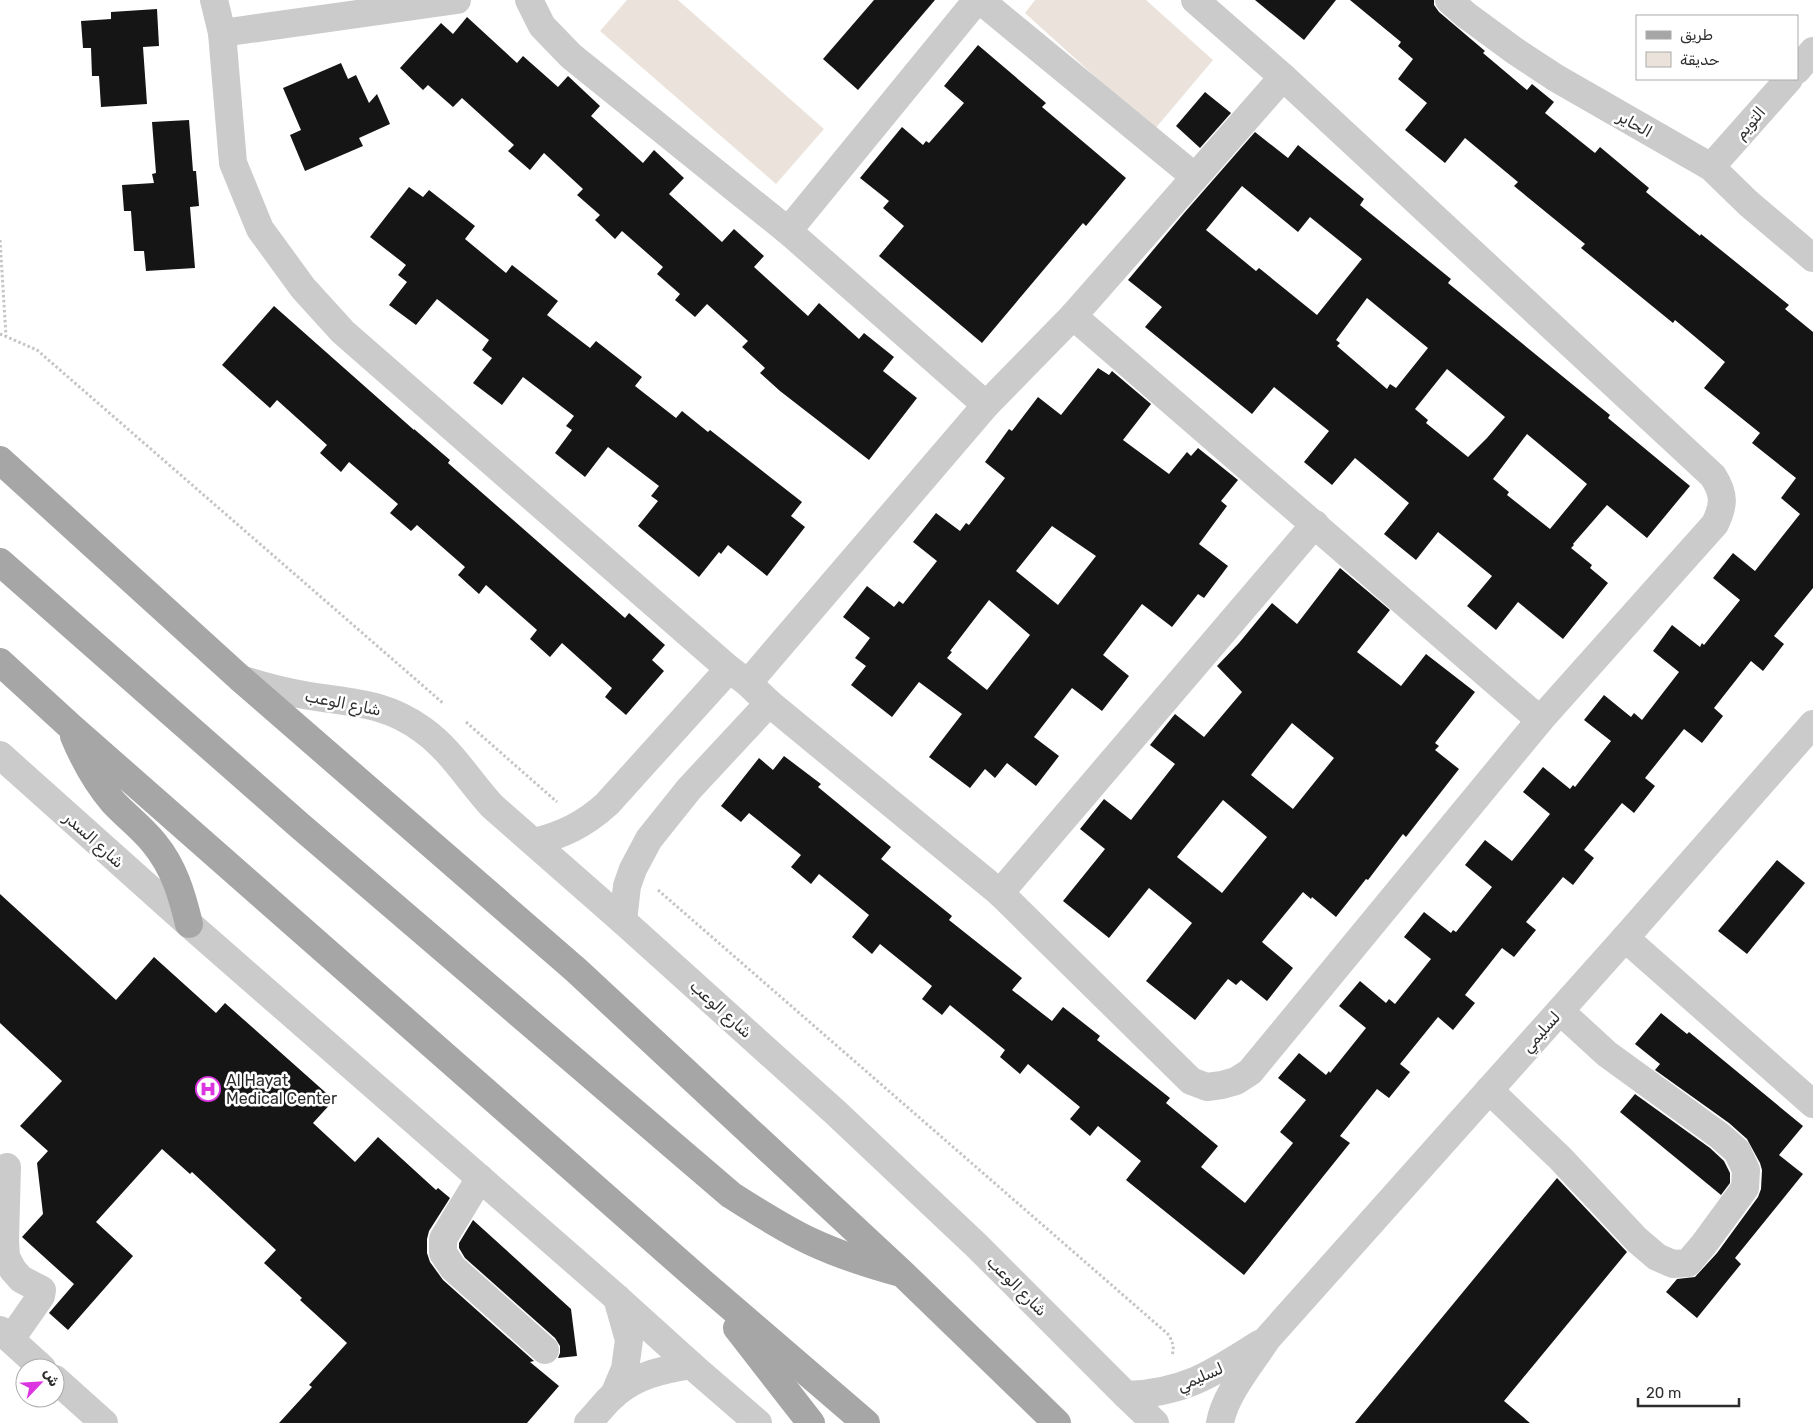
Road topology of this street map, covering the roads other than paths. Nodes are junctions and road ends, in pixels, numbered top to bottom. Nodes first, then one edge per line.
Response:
1 (214, 0) edge
2 (457, 0) edge
3 (529, 0) edge
4 (978, 0) edge
5 (1195, 0) edge
6 (1449, 0) edge
7 (222, 33) junction
8 (1813, 51) edge
9 (1798, 69) edge
10 (1283, 78) junction
11 (1788, 80) edge
12 (1711, 167) junction
13 (1195, 177) junction
14 (788, 230) junction
15 (1813, 258) edge
16 (1073, 316) junction
17 (986, 405) junction
18 (0, 460) edge
19 (1315, 524) junction
20 (0, 562) edge
21 (0, 662) edge
22 (738, 676) junction
23 (241, 679) junction
24 (769, 703) junction
25 (1540, 720) junction
26 (1813, 724) edge
27 (71, 727) junction
28 (0, 755) edge
29 (534, 842) junction
30 (1000, 893) junction
31 (623, 920) junction
32 (189, 924) junction
33 (1624, 938) junction
34 (1560, 1011) junction
35 (1489, 1090) junction
36 (1813, 1104) edge
37 (6, 1167) dead end
38 (480, 1178) junction
39 (903, 1274) junction
40 (703, 1283) junction
41 (617, 1298) junction
42 (5, 1335) edge
43 (1267, 1339) junction
44 (545, 1350) dead end
45 (31, 1358) edge
46 (690, 1365) junction
47 (65, 1388) edge
48 (614, 1394) junction
49 (1126, 1396) junction
50 (104, 1423) edge
51 (588, 1423) edge
52 (758, 1423) edge
53 (811, 1423) edge
54 (866, 1423) edge
55 (1057, 1423) edge
56 (1155, 1423) edge
57 (1220, 1423) edge

1 - 7 street
2 - 7 street
3 - 14 street
4 - 13 street
4 - 14 street
5 - 10 street
6 - 12 street, الحاير
7 - 22 street
8 - 9 street
10 - 13 street
10 - 25 street
11 - 12 street, التويم
12 - 15 street, الحاير
13 - 16 street
14 - 17 street
16 - 17 street
16 - 19 street
17 - 22 street
18 - 23 main road, شارع الوعب
19 - 25 street
19 - 30 street
20 - 39 main road
21 - 27 main road
22 - 24 street
22 - 29 street
23 - 29 street, شارع الوعب
23 - 39 main road, شارع الوعب
24 - 30 street
24 - 31 street
25 - 30 street
26 - 33 street, لسليمي
27 - 32 main road
27 - 40 main road
28 - 32 street, شارع السدر
29 - 31 street, شارع الوعب
31 - 49 street, شارع الوعب
32 - 38 street
33 - 34 street, لسليمي
33 - 36 street
34 - 35 street, لسليمي
34 - 35 street
35 - 43 street, لسليمي
37 - 42 street
38 - 41 street
38 - 44 street
39 - 55 main road, شارع الوعب
40 - 53 main road
40 - 54 main road
41 - 46 street
41 - 48 street
42 - 45 street
43 - 49 street, لسليمي
43 - 57 street, لسليمي
46 - 48 street
46 - 52 street
47 - 50 street
48 - 51 street
49 - 56 street, شارع الوعب

